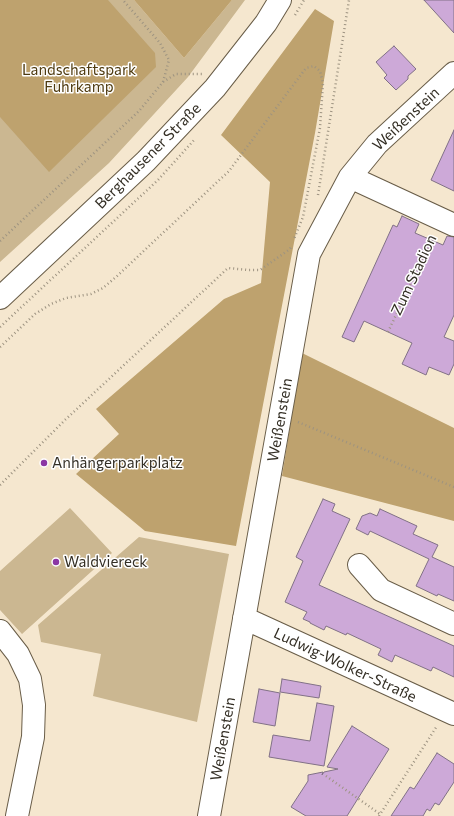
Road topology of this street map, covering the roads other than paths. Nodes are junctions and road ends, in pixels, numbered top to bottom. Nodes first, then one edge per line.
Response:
1 (280, 0) edge
2 (454, 74) edge
3 (350, 177) junction
4 (447, 222) edge
5 (0, 298) edge
6 (359, 565) dead end
7 (244, 618) junction
8 (454, 624) edge
9 (0, 631) edge
10 (450, 713) edge
11 (17, 816) edge
12 (209, 816) edge

1 - 5 street, Berghausener Straße
2 - 3 street, Weißenstein
3 - 4 street, Zum Stadion
3 - 7 street, Weißenstein
6 - 8 street
7 - 10 street, Ludwig-Wolker-Straße
7 - 12 street, Weißenstein
9 - 11 street

